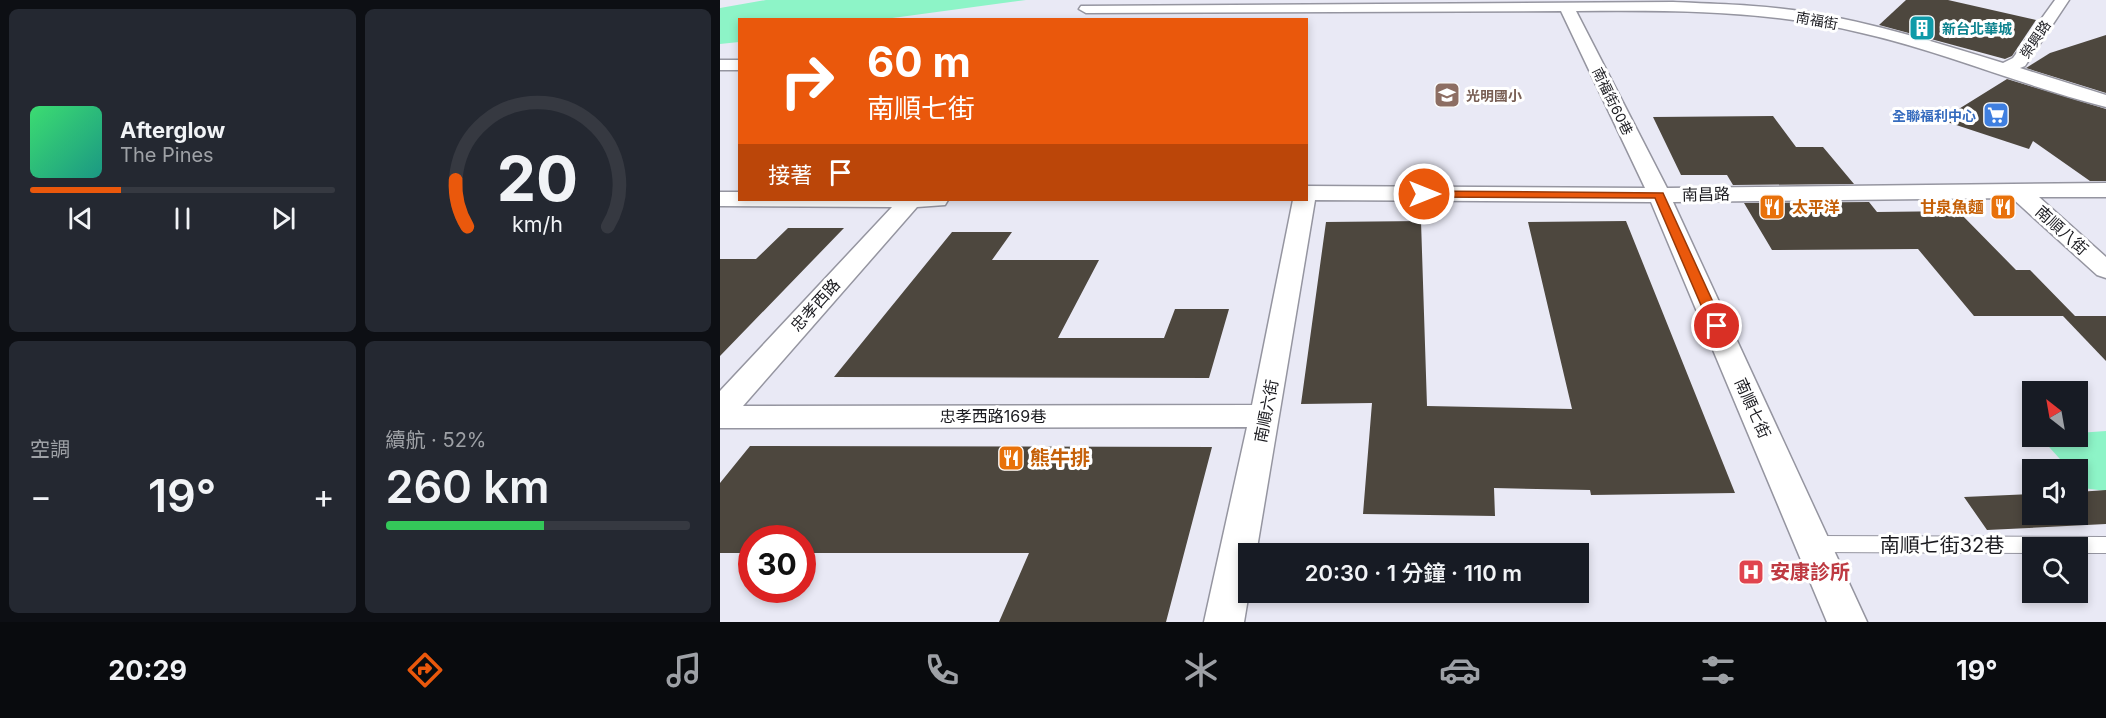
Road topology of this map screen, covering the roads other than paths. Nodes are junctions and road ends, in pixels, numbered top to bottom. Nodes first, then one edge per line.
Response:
1 (2062, 1) edge
2 (1567, 8) junction
3 (1086, 10) edge
4 (720, 65) edge
5 (738, 65) edge
6 (2003, 69) junction
7 (2106, 101) edge
8 (2017, 190) junction
9 (2106, 190) edge
10 (1308, 193) edge
11 (1659, 195) junction
12 (720, 199) edge
13 (738, 200) edge
14 (910, 201) edge
15 (1304, 201) edge
16 (2106, 270) edge
17 (720, 411) edge
18 (1266, 416) junction
19 (720, 417) edge
20 (1813, 544) junction
21 (2106, 545) edge
22 (1224, 622) edge
23 (1848, 622) edge

1 - 6 street, 榮興路
2 - 3 street, 南福街
2 - 6 street, 南福街
2 - 11 street, 南福街60巷
4 - 5 street
6 - 7 street, 南福街
8 - 9 street, 南昌路
8 - 11 street, 南昌路
8 - 16 street, 南順八街
10 - 11 street, 南昌路
11 - 20 street, 南順七街
12 - 13 street
14 - 17 street, 忠孝西路
15 - 18 street, 南順六街
18 - 19 street, 忠孝西路169巷
18 - 22 street, 南順六街
20 - 21 lane, 南順七街32巷
20 - 23 street, 南順七街

